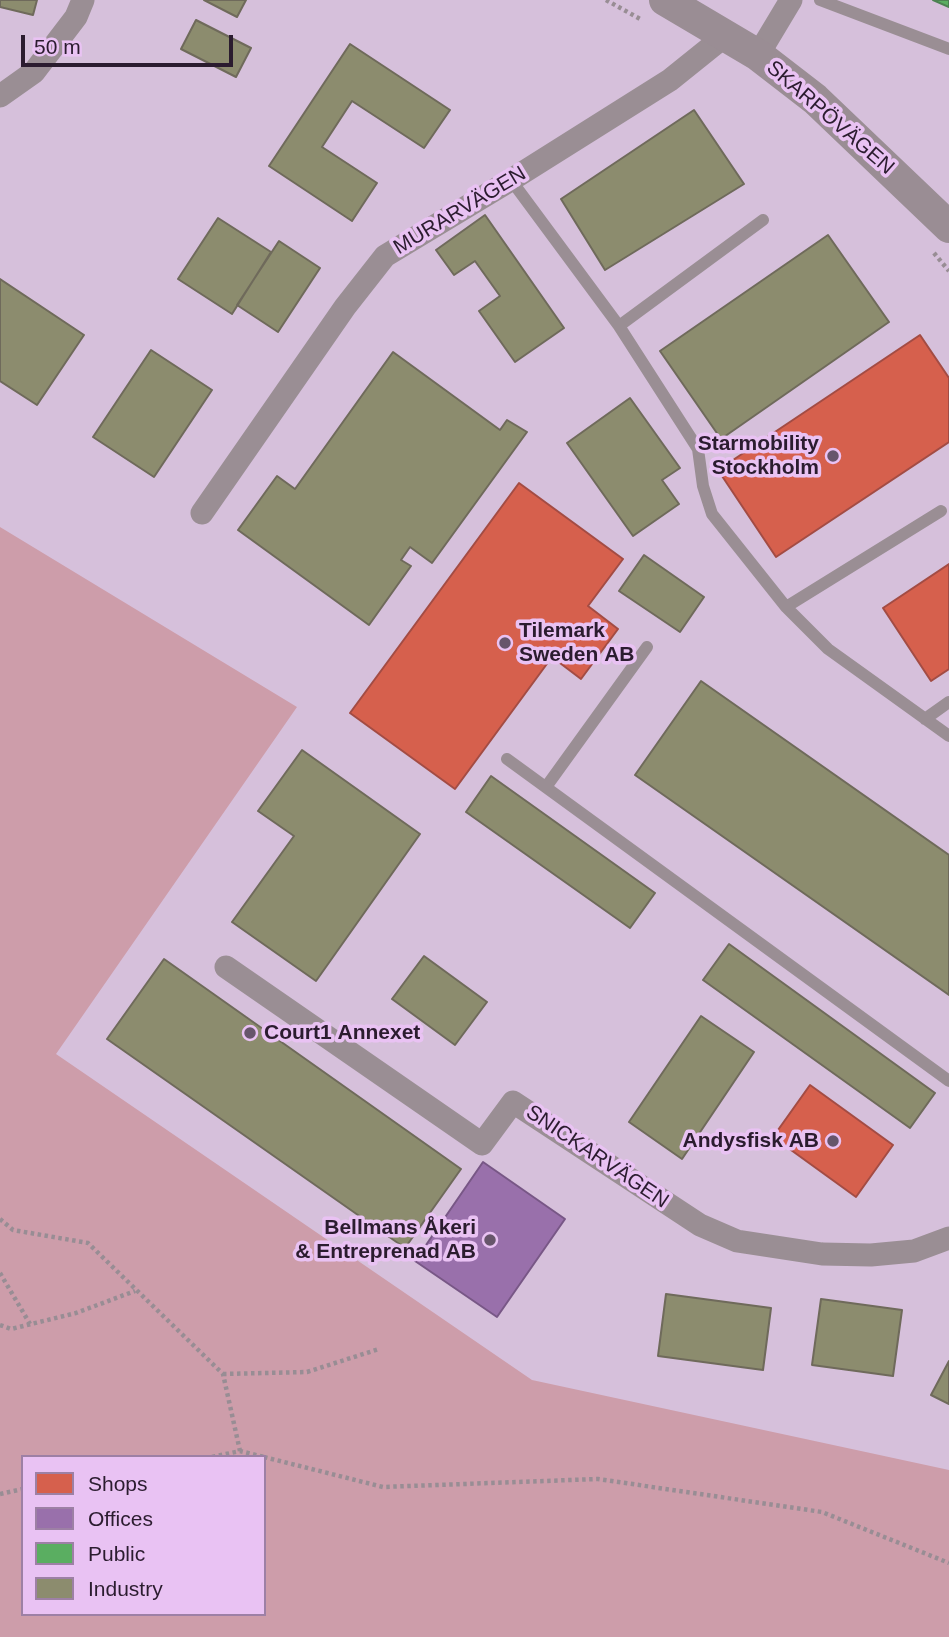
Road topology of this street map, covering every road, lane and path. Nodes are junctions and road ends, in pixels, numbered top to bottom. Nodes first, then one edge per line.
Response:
1 (83, 0) edge
2 (665, 0) edge
3 (791, 0) edge
4 (820, 0) edge
5 (726, 35) junction
6 (949, 50) edge
7 (758, 55) junction
8 (0, 96) edge
9 (511, 180) junction
10 (764, 220) dead end
11 (949, 227) edge
12 (619, 326) junction
13 (941, 511) dead end
14 (202, 513) dead end
15 (786, 607) junction
16 (647, 647) dead end
17 (949, 702) edge
18 (925, 719) junction
19 (949, 736) edge
20 (507, 759) dead end
21 (547, 788) junction
22 (226, 967) dead end
23 (949, 1081) edge
24 (0, 1220) edge
25 (949, 1238) edge
26 (0, 1273) edge
27 (135, 1291) junction
28 (30, 1324) junction
29 (0, 1325) edge
30 (379, 1349) dead end
31 (223, 1374) junction
32 (240, 1451) junction
33 (221, 1455) edge
34 (256, 1455) edge
35 (266, 1458) edge
36 (21, 1489) edge
37 (0, 1494) edge
38 (949, 1563) edge

1 - 8 street
2 - 5 street, SKARPÖVÄGEN
3 - 7 street
4 - 6 lane
5 - 7 street, SKARPÖVÄGEN
5 - 9 street, MURARVÄGEN
7 - 11 street, SKARPÖVÄGEN
9 - 12 lane
9 - 14 street, MURARVÄGEN
10 - 12 lane
12 - 15 lane
13 - 15 lane
15 - 18 lane
16 - 21 lane
17 - 18 lane
18 - 19 lane
20 - 21 lane
21 - 23 lane
22 - 25 street, SNICKARVÄGEN
24 - 27 path
26 - 28 path
27 - 28 path
27 - 31 path
28 - 29 path
30 - 31 path
31 - 32 path
32 - 33 path
32 - 34 path
35 - 38 path
36 - 37 path

